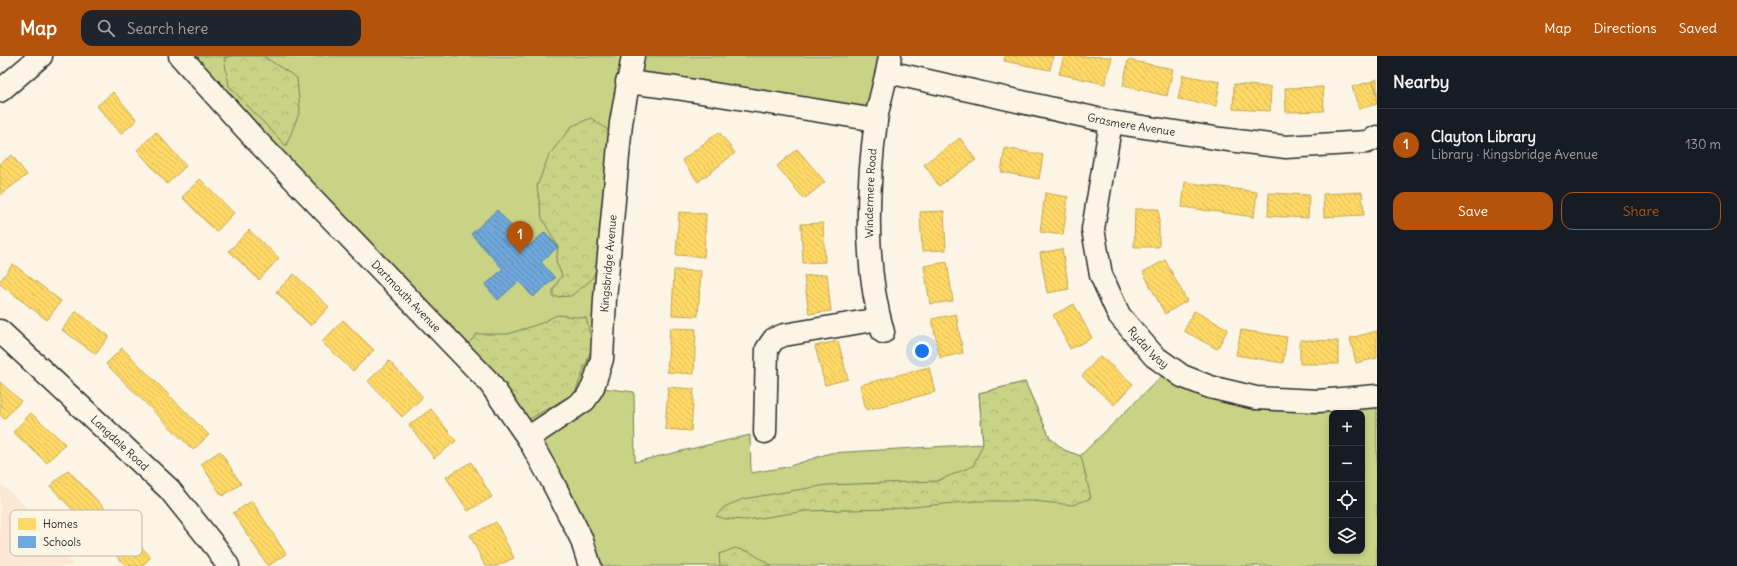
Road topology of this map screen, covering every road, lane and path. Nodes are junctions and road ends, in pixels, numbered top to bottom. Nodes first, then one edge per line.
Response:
1 (41, 56) edge
2 (180, 56) edge
3 (633, 56) edge
4 (889, 64) edge
5 (627, 82) junction
6 (0, 91) edge
7 (876, 120) junction
8 (1111, 122) junction
9 (1377, 138) edge
10 (0, 331) edge
11 (1377, 396) edge
12 (765, 432) dead end
13 (528, 438) junction
14 (228, 566) edge
15 (590, 566) edge

1 - 6 street
2 - 13 street, Dartmouth Avenue
3 - 5 street, Kingsbridge Avenue
4 - 7 street, Windermere Road
4 - 8 street, Grasmere Avenue
5 - 7 street
5 - 13 street, Kingsbridge Avenue
7 - 12 street, Windermere Road
8 - 9 street, Grasmere Avenue
8 - 11 street, Rydal Way
10 - 14 street, Langdale Road
13 - 15 street, Dartmouth Avenue

